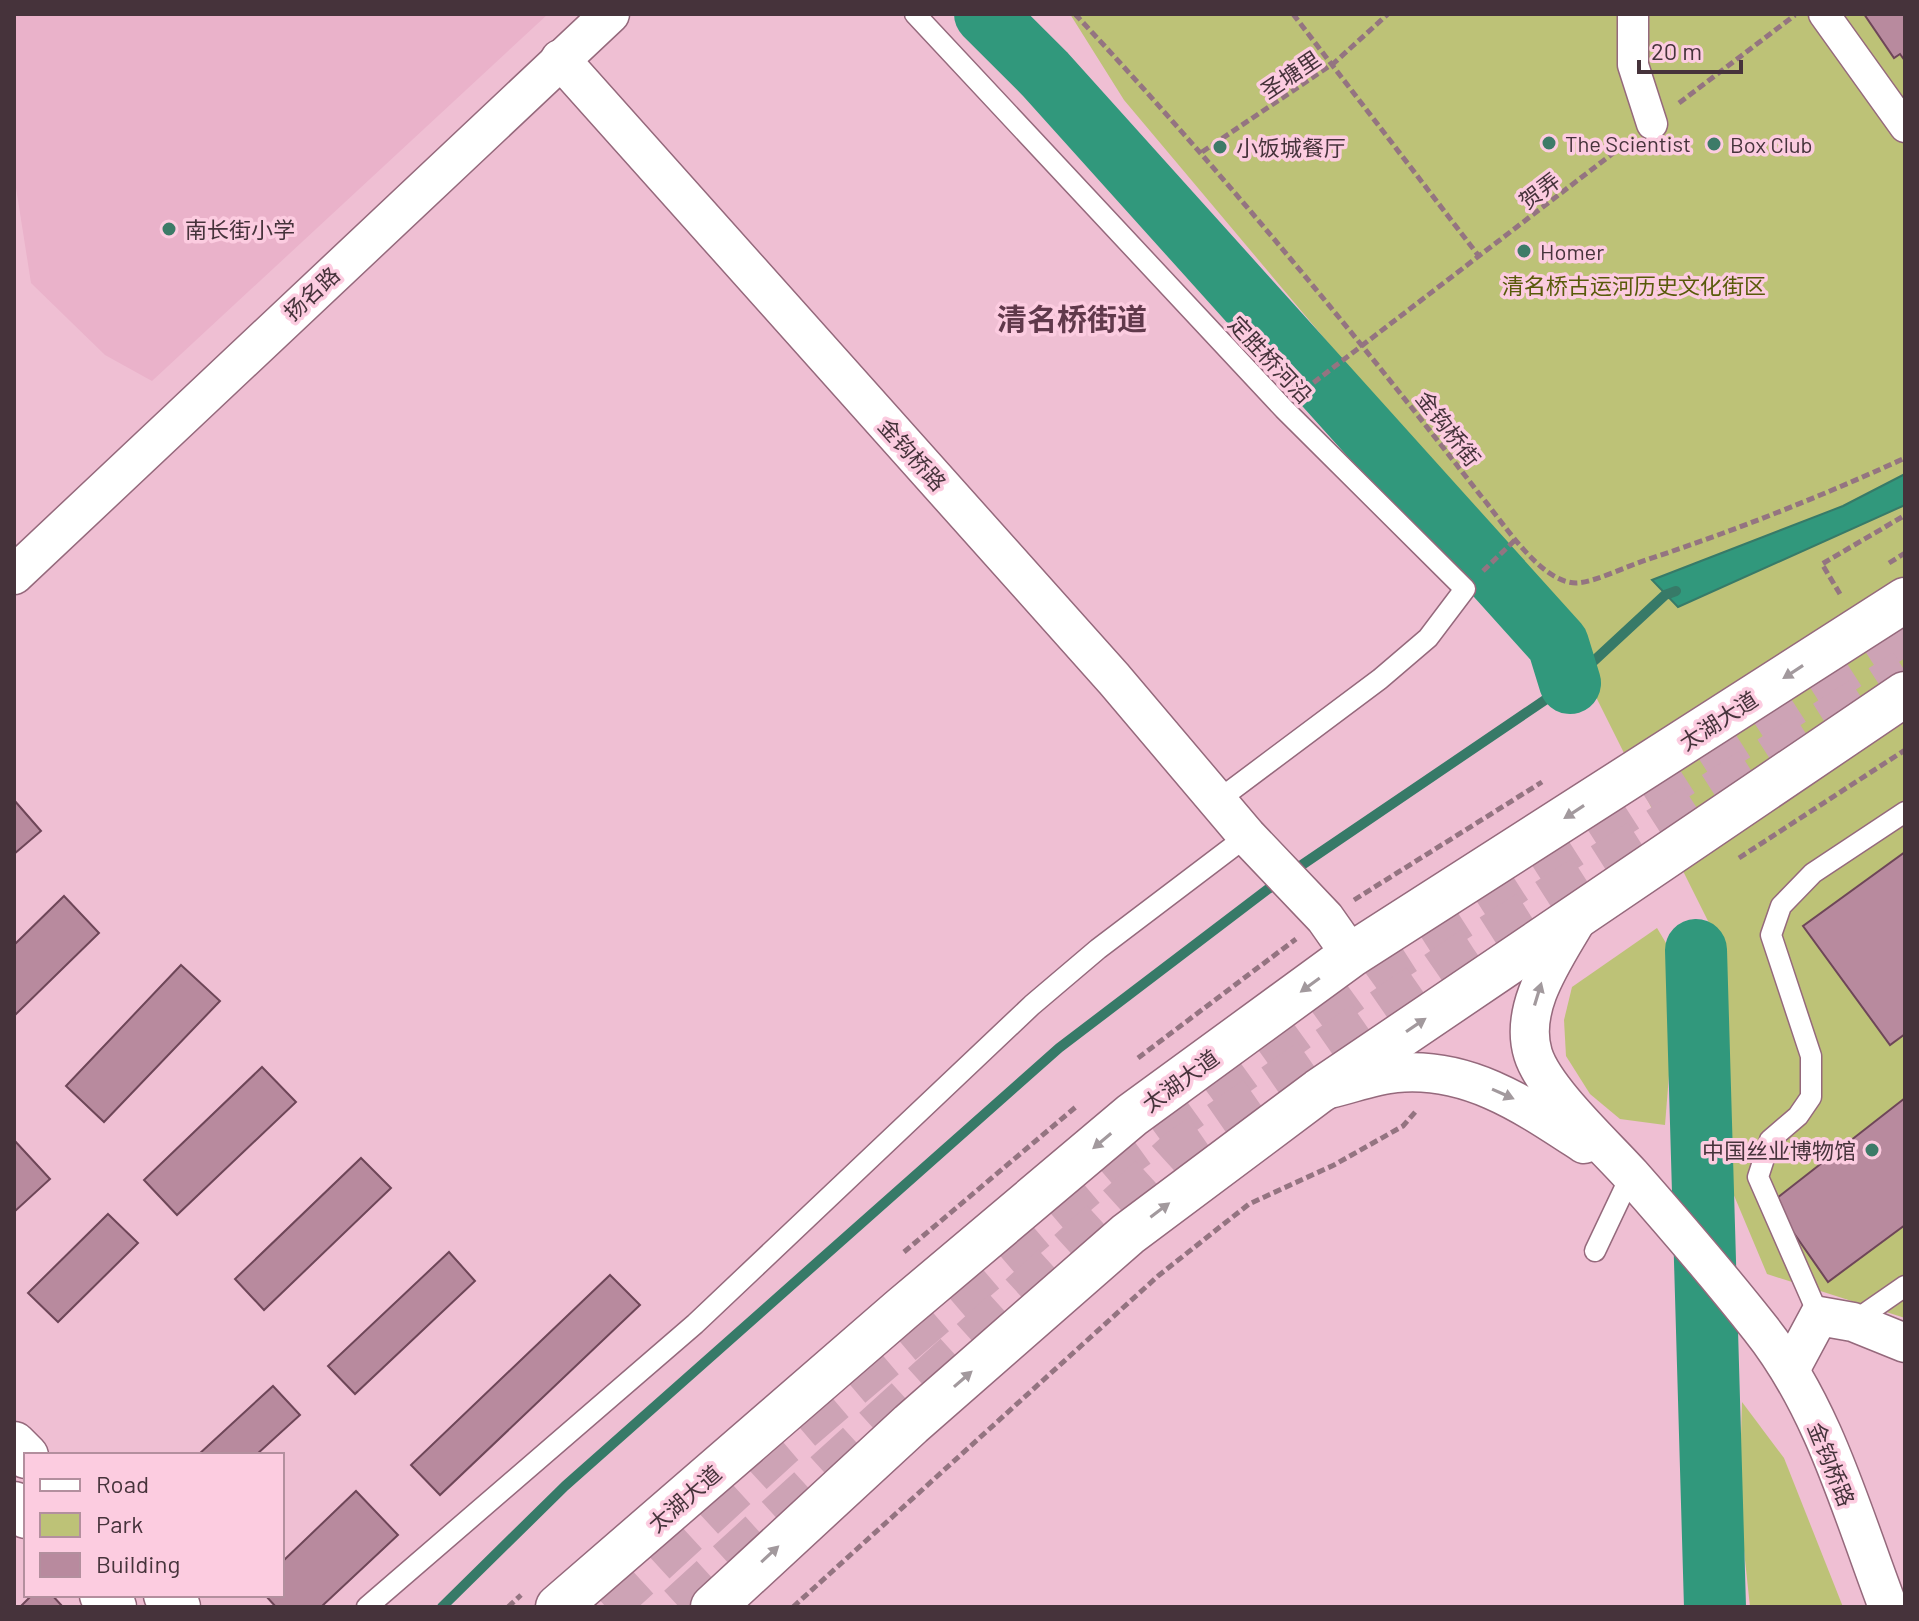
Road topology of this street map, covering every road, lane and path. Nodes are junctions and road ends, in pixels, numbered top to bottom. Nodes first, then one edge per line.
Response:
1 (610, 14) edge
2 (915, 14) edge
3 (1075, 14) edge
4 (1293, 14) edge
5 (1388, 14) edge
6 (1633, 14) edge
7 (1795, 14) edge
8 (1824, 14) edge
9 (560, 59) junction
10 (1334, 63) junction
11 (1652, 124) junction
12 (1905, 127) edge
13 (1202, 152) junction
14 (1478, 255) junction
15 (1363, 344) junction
16 (1284, 409) junction
17 (1905, 458) edge
18 (1902, 517) dead end
19 (1516, 539) junction
20 (14, 575) edge
21 (1465, 589) junction
22 (1905, 600) edge
23 (1850, 612) junction
24 (1901, 696) edge
25 (1905, 750) edge
26 (1217, 801) junction
27 (1905, 812) edge
28 (1255, 844) junction
29 (1735, 861) dead end
30 (1580, 914) junction
31 (1351, 955) junction
32 (1449, 1075) junction
33 (1319, 1091) junction
34 (1631, 1175) junction
35 (1595, 1251) dead end
36 (1905, 1286) edge
37 (1836, 1319) junction
38 (1905, 1343) edge
39 (1790, 1370) junction
40 (367, 1607) edge
41 (558, 1607) edge
42 (713, 1607) edge
43 (793, 1607) edge
44 (1888, 1607) edge

1 - 9 street, 扬名路
2 - 16 lane, 定胜桥河沿
3 - 13 path, 金钩桥街
4 - 10 path
5 - 10 path, 圣塘里
6 - 11 street
7 - 11 path, 贺弄
8 - 12 street
9 - 20 street, 扬名路
9 - 26 street, 金钩桥路
10 - 13 path, 圣塘里
10 - 14 path
11 - 14 path, 贺弄
13 - 15 path, 金钩桥街
14 - 15 path, 贺弄
15 - 16 path, 贺弄
15 - 19 path, 金钩桥街
16 - 21 lane, 定胜桥河沿
17 - 19 path, 金钩桥街
18 - 23 path
19 - 21 path
21 - 26 lane
22 - 23 main road, 太湖大道
23 -> 31 main road, 太湖大道
24 - 30 main road
25 - 29 path
26 - 28 street, 金钩桥路
27 - 37 lane
28 - 31 street, 金钩桥路
28 - 40 lane
33 -> 30 main road
34 -> 30 street
31 -> 41 main road, 太湖大道
32 - 33 street
32 -> 34 street
32 - 43 path
42 -> 33 main road
34 - 35 lane
34 - 39 street, 金钩桥路
36 - 37 lane
37 - 38 street
37 - 39 street
39 - 44 street, 金钩桥路

